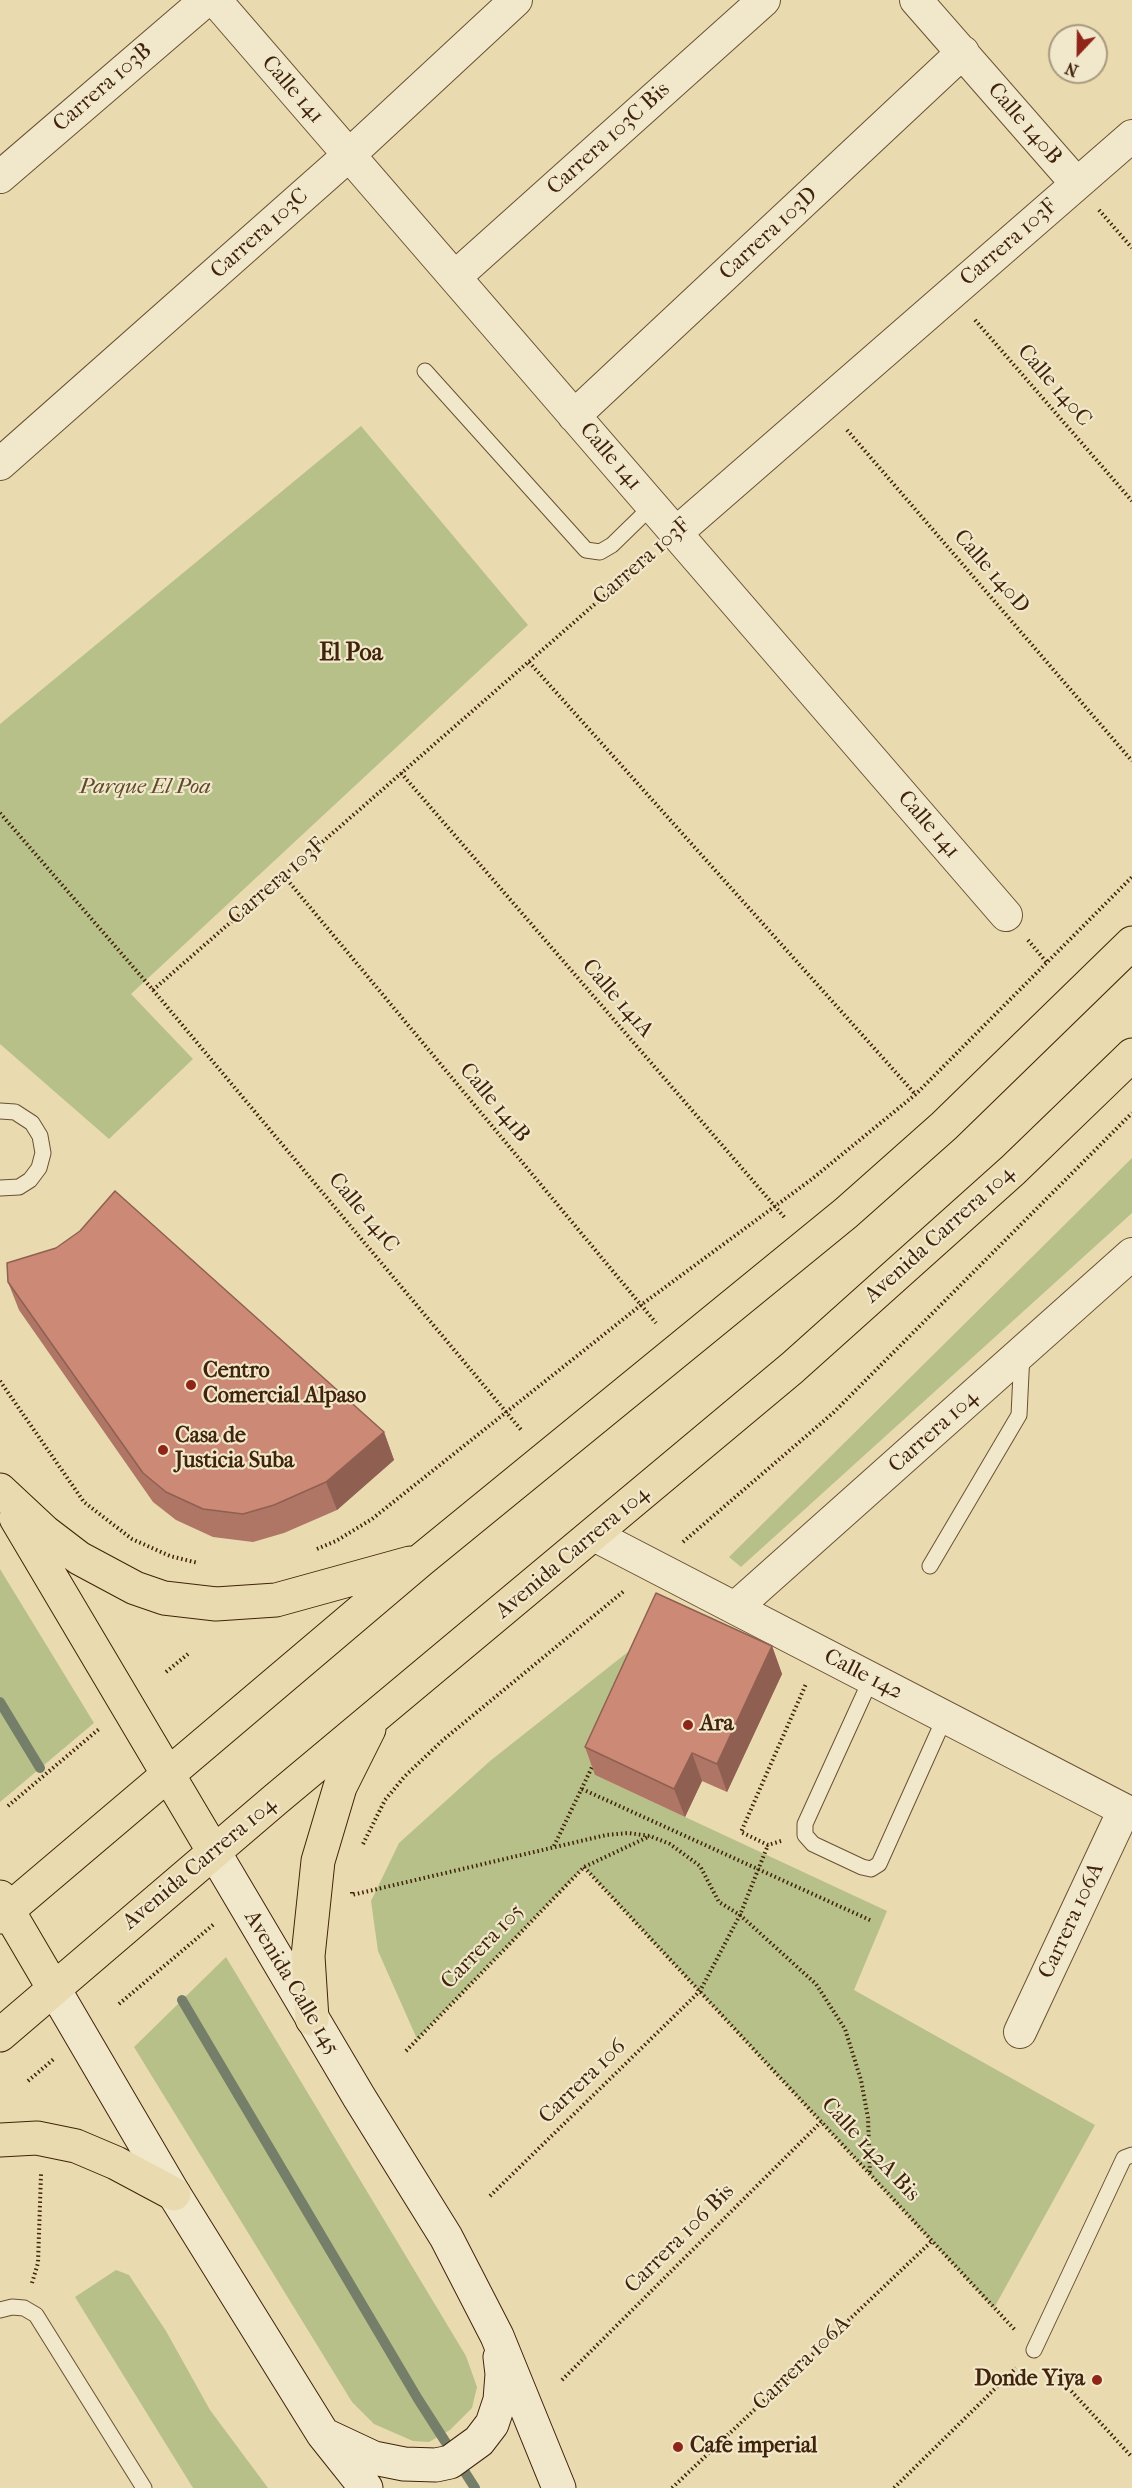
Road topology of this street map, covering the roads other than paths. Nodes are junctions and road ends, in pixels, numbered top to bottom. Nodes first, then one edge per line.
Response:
1 (206, 0) edge
2 (215, 0) edge
3 (516, 0) edge
4 (764, 0) edge
5 (916, 0) edge
6 (963, 52) junction
7 (1132, 136) edge
8 (349, 155) junction
9 (0, 177) edge
10 (1077, 184) junction
11 (455, 277) junction
12 (425, 371) dead end
13 (574, 416) junction
14 (0, 464) edge
15 (652, 506) junction
16 (676, 533) junction
17 (1006, 915) dead end
18 (1132, 943) edge
19 (1132, 1055) edge
20 (0, 1111) edge
21 (0, 1188) edge
22 (1132, 1254) edge
23 (1022, 1353) junction
24 (0, 1490) edge
25 (594, 1535) junction
26 (421, 1560) junction
27 (930, 1566) dead end
28 (735, 1608) junction
29 (871, 1679) junction
30 (945, 1717) junction
31 (375, 1718) junction
32 (168, 1774) junction
33 (1128, 1812) edge
34 (214, 1852) junction
35 (3, 1908) edge
36 (54, 1989) junction
37 (312, 2019) junction
38 (1020, 2031) dead end
39 (0, 2035) edge
40 (0, 2140) edge
41 (1132, 2155) edge
42 (174, 2194) junction
43 (0, 2310) edge
44 (497, 2336) junction
45 (1034, 2350) road end
46 (322, 2434) junction
47 (144, 2488) edge
48 (366, 2488) edge
49 (559, 2488) edge

1 - 9 street, Carrera 103B
2 - 8 street, Calle 141
3 - 8 street, Carrera 103C
4 - 11 street, Carrera 103C Bis
5 - 6 street, Calle 140B
6 - 10 street, Calle 140B
6 - 13 street, Carrera 103D
7 - 10 street, Carrera 103F
8 - 11 street, Calle 141
8 - 14 street, Carrera 103C
10 - 16 street, Carrera 103F
11 - 13 street, Calle 141
12 - 15 lane
13 - 15 street, Calle 141
15 - 16 street, Calle 141
16 - 17 street, Calle 141
18 - 26 main road
19 - 25 main road, Avenida Carrera 104
20 - 21 lane
22 - 23 street, Carrera 104
23 - 27 lane
23 - 28 street, Carrera 104
24 - 26 main road
24 - 32 main road, Avenida Calle 145
25 - 28 street, Calle 142
25 - 31 main road, Avenida Carrera 104
26 - 32 main road
28 - 29 street, Calle 142
29 - 30 street, Calle 142
29 - 30 lane
30 - 33 street, Calle 142
31 - 34 main road, Avenida Carrera 104
31 - 37 main road
32 - 34 main road, Avenida Calle 145
32 - 35 main road
33 - 38 street, Carrera 106A
34 - 36 main road, Avenida Carrera 104
34 - 37 main road, Avenida Calle 145
35 - 36 main road
36 - 39 main road, Avenida Carrera 104
36 - 42 main road
37 - 44 main road, Avenida Calle 145
40 - 42 main road
41 - 45 lane
42 - 46 main road
43 - 47 lane
44 - 46 main road
44 - 49 main road, Avenida Calle 145
46 - 48 main road

